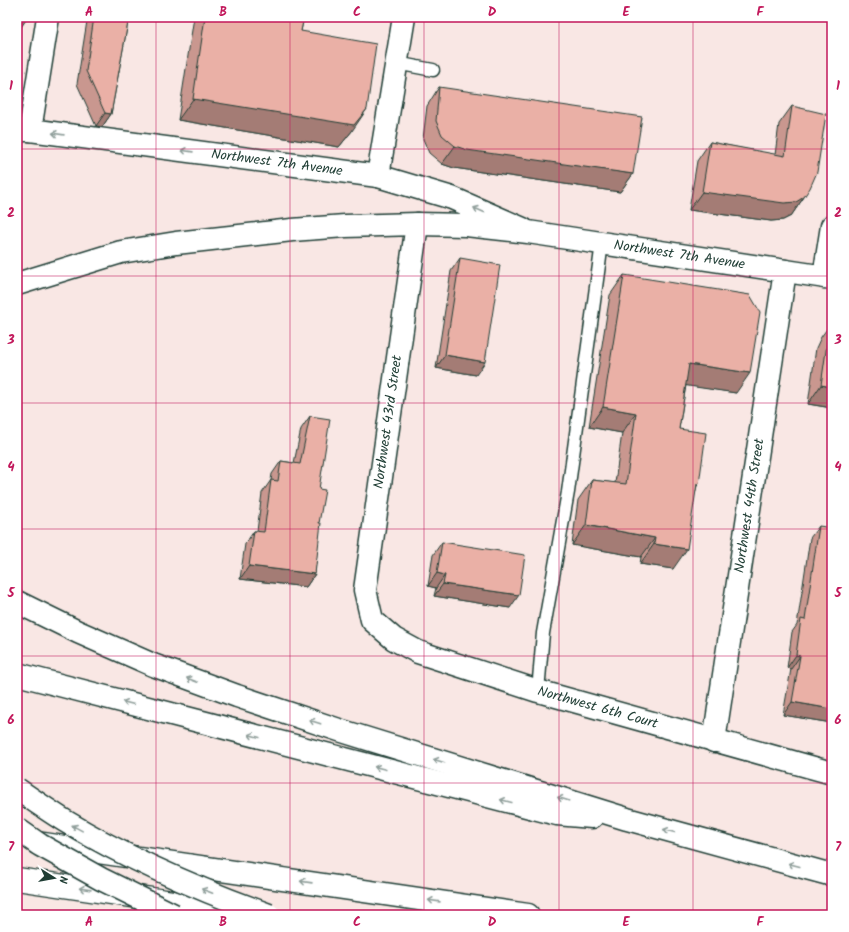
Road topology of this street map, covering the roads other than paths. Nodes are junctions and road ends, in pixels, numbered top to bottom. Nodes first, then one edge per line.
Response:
1 (48, 17) edge
2 (404, 17) edge
3 (396, 64) junction
4 (433, 70) dead end
5 (23, 130) edge
6 (378, 176) junction
7 (417, 224) junction
8 (832, 226) edge
9 (528, 232) junction
10 (602, 243) junction
11 (785, 271) junction
12 (828, 278) edge
13 (17, 284) edge
14 (17, 602) edge
15 (372, 620) joint
16 (17, 674) edge
17 (538, 691) junction
18 (714, 741) junction
19 (832, 773) edge
20 (17, 789) edge
21 (627, 819) junction
22 (17, 829) edge
23 (17, 840) edge
24 (832, 876) edge
25 (17, 879) edge
26 (174, 915) edge
27 (262, 915) edge
28 (269, 915) edge
29 (528, 915) edge

1 - 5 main road
2 - 3 main road
3 - 4 lane
3 - 6 main road
6 -> 5 main road, Northwest 7th Avenue
9 -> 6 main road, Northwest 7th Avenue
7 - 9 main road, Northwest 7th Avenue
7 - 13 main road, Northwest 7th Avenue
7 - 15 main road, Northwest 43rd Street
8 - 12 main road
9 - 10 main road, Northwest 7th Avenue
10 - 11 main road, Northwest 7th Avenue
10 - 17 lane
11 - 12 main road, Northwest 7th Avenue
11 - 18 main road, Northwest 44th Street
21 -> 14 main road
15 - 17 main road, Northwest 6th Court
21 -> 16 main road
17 - 18 main road, Northwest 6th Court
18 - 19 main road, Northwest 6th Court
28 -> 20 main road, bridge
24 -> 21 main road
22 - 26 main road, bridge
29 -> 23 main road
27 -> 25 main road

